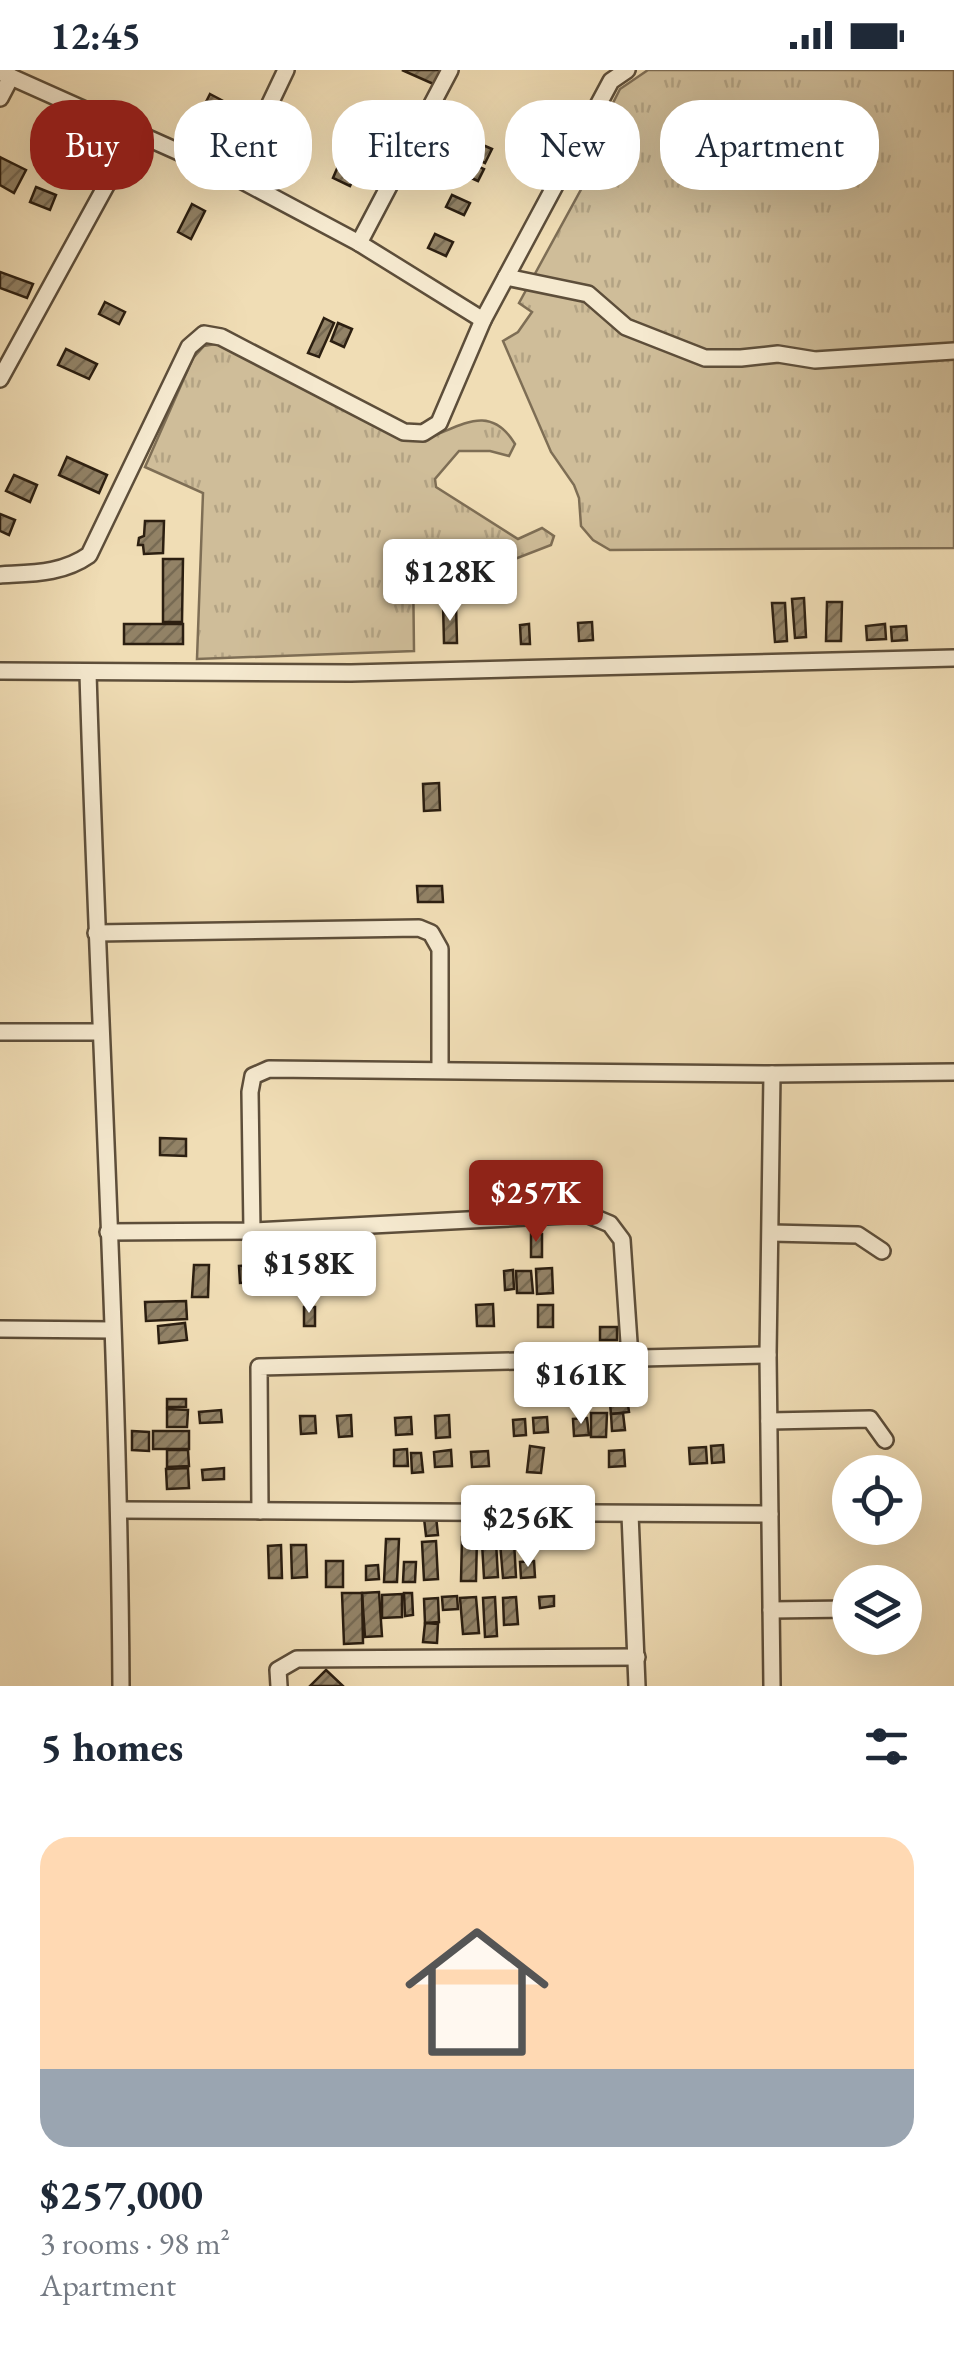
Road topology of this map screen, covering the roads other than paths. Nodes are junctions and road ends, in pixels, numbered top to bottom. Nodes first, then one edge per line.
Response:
1 (286, 70) edge
2 (450, 70) edge
3 (627, 70) edge
4 (6, 74) edge
5 (0, 98) edge
6 (65, 100) edge
7 (272, 100) edge
8 (104, 190) edge
9 (258, 190) edge
10 (358, 243) junction
11 (506, 277) junction
12 (483, 320) junction
13 (954, 351) edge
14 (0, 378) edge
15 (0, 576) edge
16 (954, 658) edge
17 (0, 672) edge
18 (88, 674) junction
19 (96, 933) junction
20 (0, 1032) edge
21 (99, 1032) junction
22 (440, 1068) junction
23 (954, 1072) edge
24 (772, 1074) junction
25 (252, 1231) junction
26 (108, 1232) junction
27 (771, 1233) junction
28 (882, 1251) dead end
29 (0, 1329) edge
30 (112, 1330) junction
31 (768, 1355) junction
32 (630, 1357) junction
33 (769, 1421) junction
34 (886, 1440) dead end
35 (120, 1510) junction
36 (260, 1510) junction
37 (630, 1514) junction
38 (770, 1514) junction
39 (832, 1609) edge
40 (771, 1610) junction
41 (637, 1657) junction
42 (121, 1686) edge
43 (279, 1686) edge
44 (637, 1686) edge
45 (772, 1686) edge

1 - 7 street
2 - 10 street
3 - 11 street
4 - 5 street
4 - 6 street
8 - 14 street
9 - 10 street
10 - 12 street
11 - 12 street
11 - 13 street
12 - 15 street
16 - 18 street
17 - 18 street
18 - 19 street
19 - 21 street
19 - 22 street
20 - 21 street
21 - 26 street
22 - 24 street
22 - 25 street
23 - 24 street
24 - 27 street
25 - 26 street
25 - 32 street
26 - 30 street
27 - 28 street
27 - 31 street
29 - 30 street
30 - 35 street
31 - 32 street
31 - 33 street
32 - 36 street
33 - 34 street
33 - 38 street
35 - 36 street
35 - 42 street
36 - 37 street
37 - 38 street
37 - 41 street
38 - 40 street
39 - 40 street
40 - 45 street
41 - 43 street
41 - 44 street

